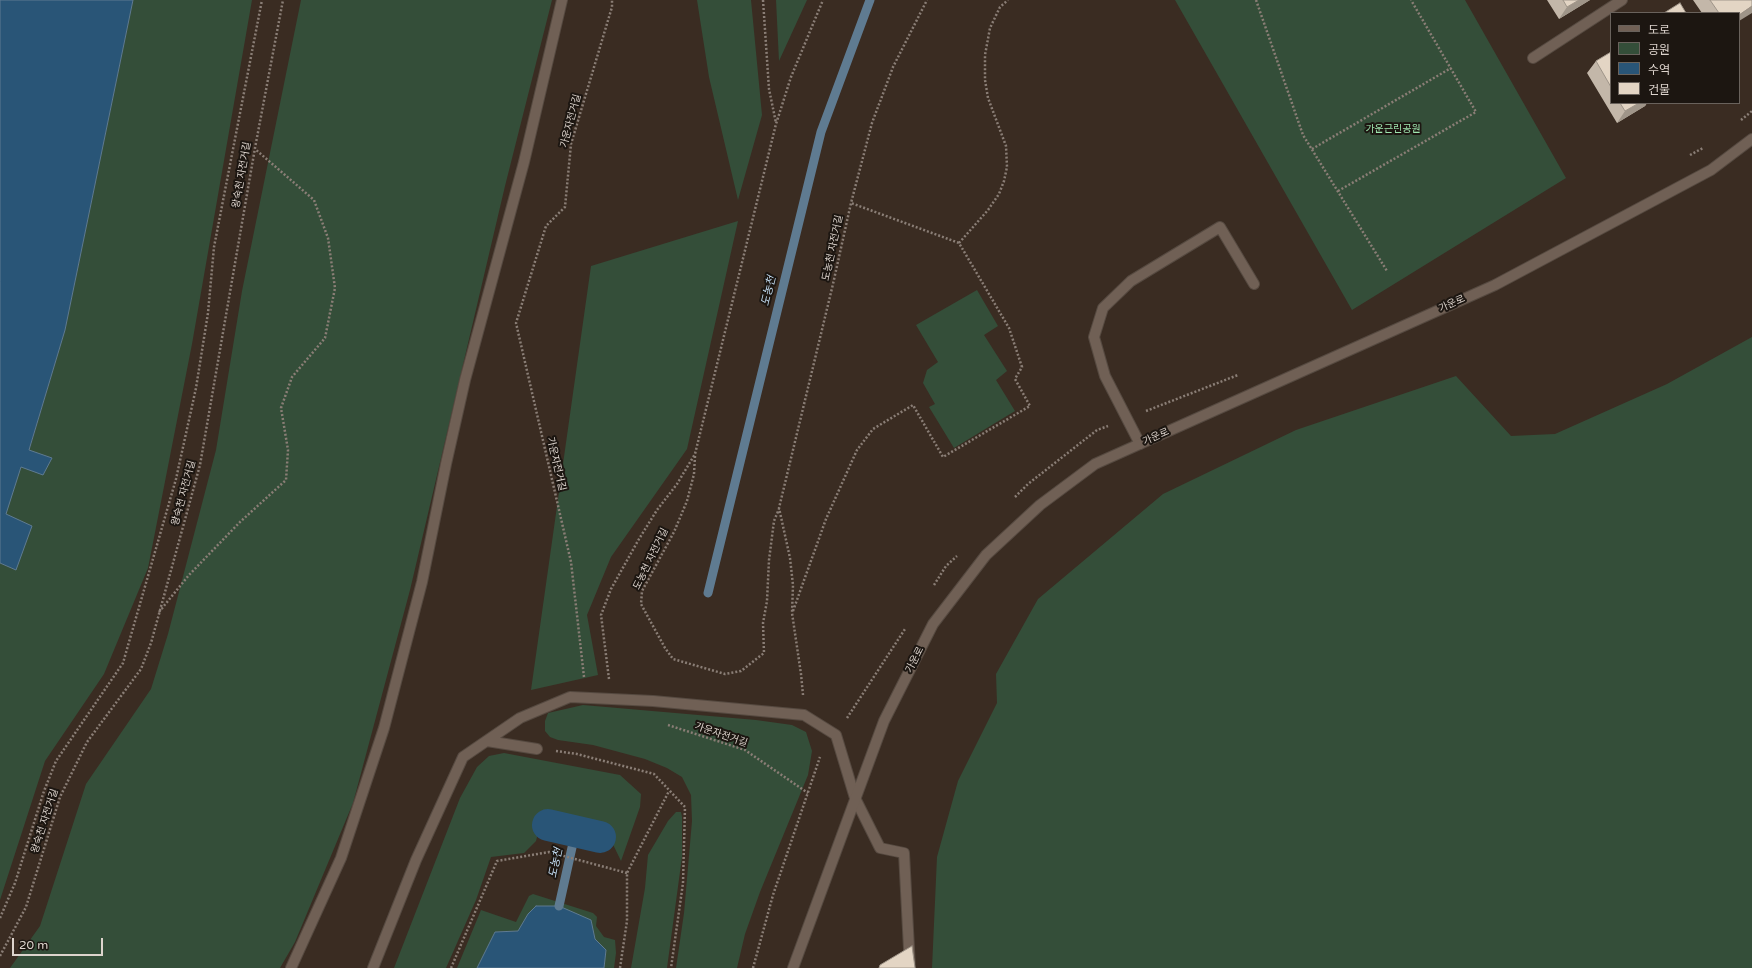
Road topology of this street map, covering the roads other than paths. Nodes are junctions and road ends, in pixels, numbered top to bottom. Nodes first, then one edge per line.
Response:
1 (562, 0) edge
2 (1622, 0) edge
3 (1533, 58) dead end
4 (1752, 139) edge
5 (1254, 284) dead end
6 (1140, 444) junction
7 (487, 741) junction
8 (537, 748) road end
9 (855, 798) junction
10 (291, 968) edge
11 (373, 968) edge
12 (794, 968) edge
13 (910, 968) edge

1 - 10 street
2 - 3 street
4 - 6 street, 가운로
5 - 6 street
6 - 9 street, 가운로
7 - 8 street
7 - 9 street
7 - 11 street
9 - 12 street, 가운로
9 - 13 street

